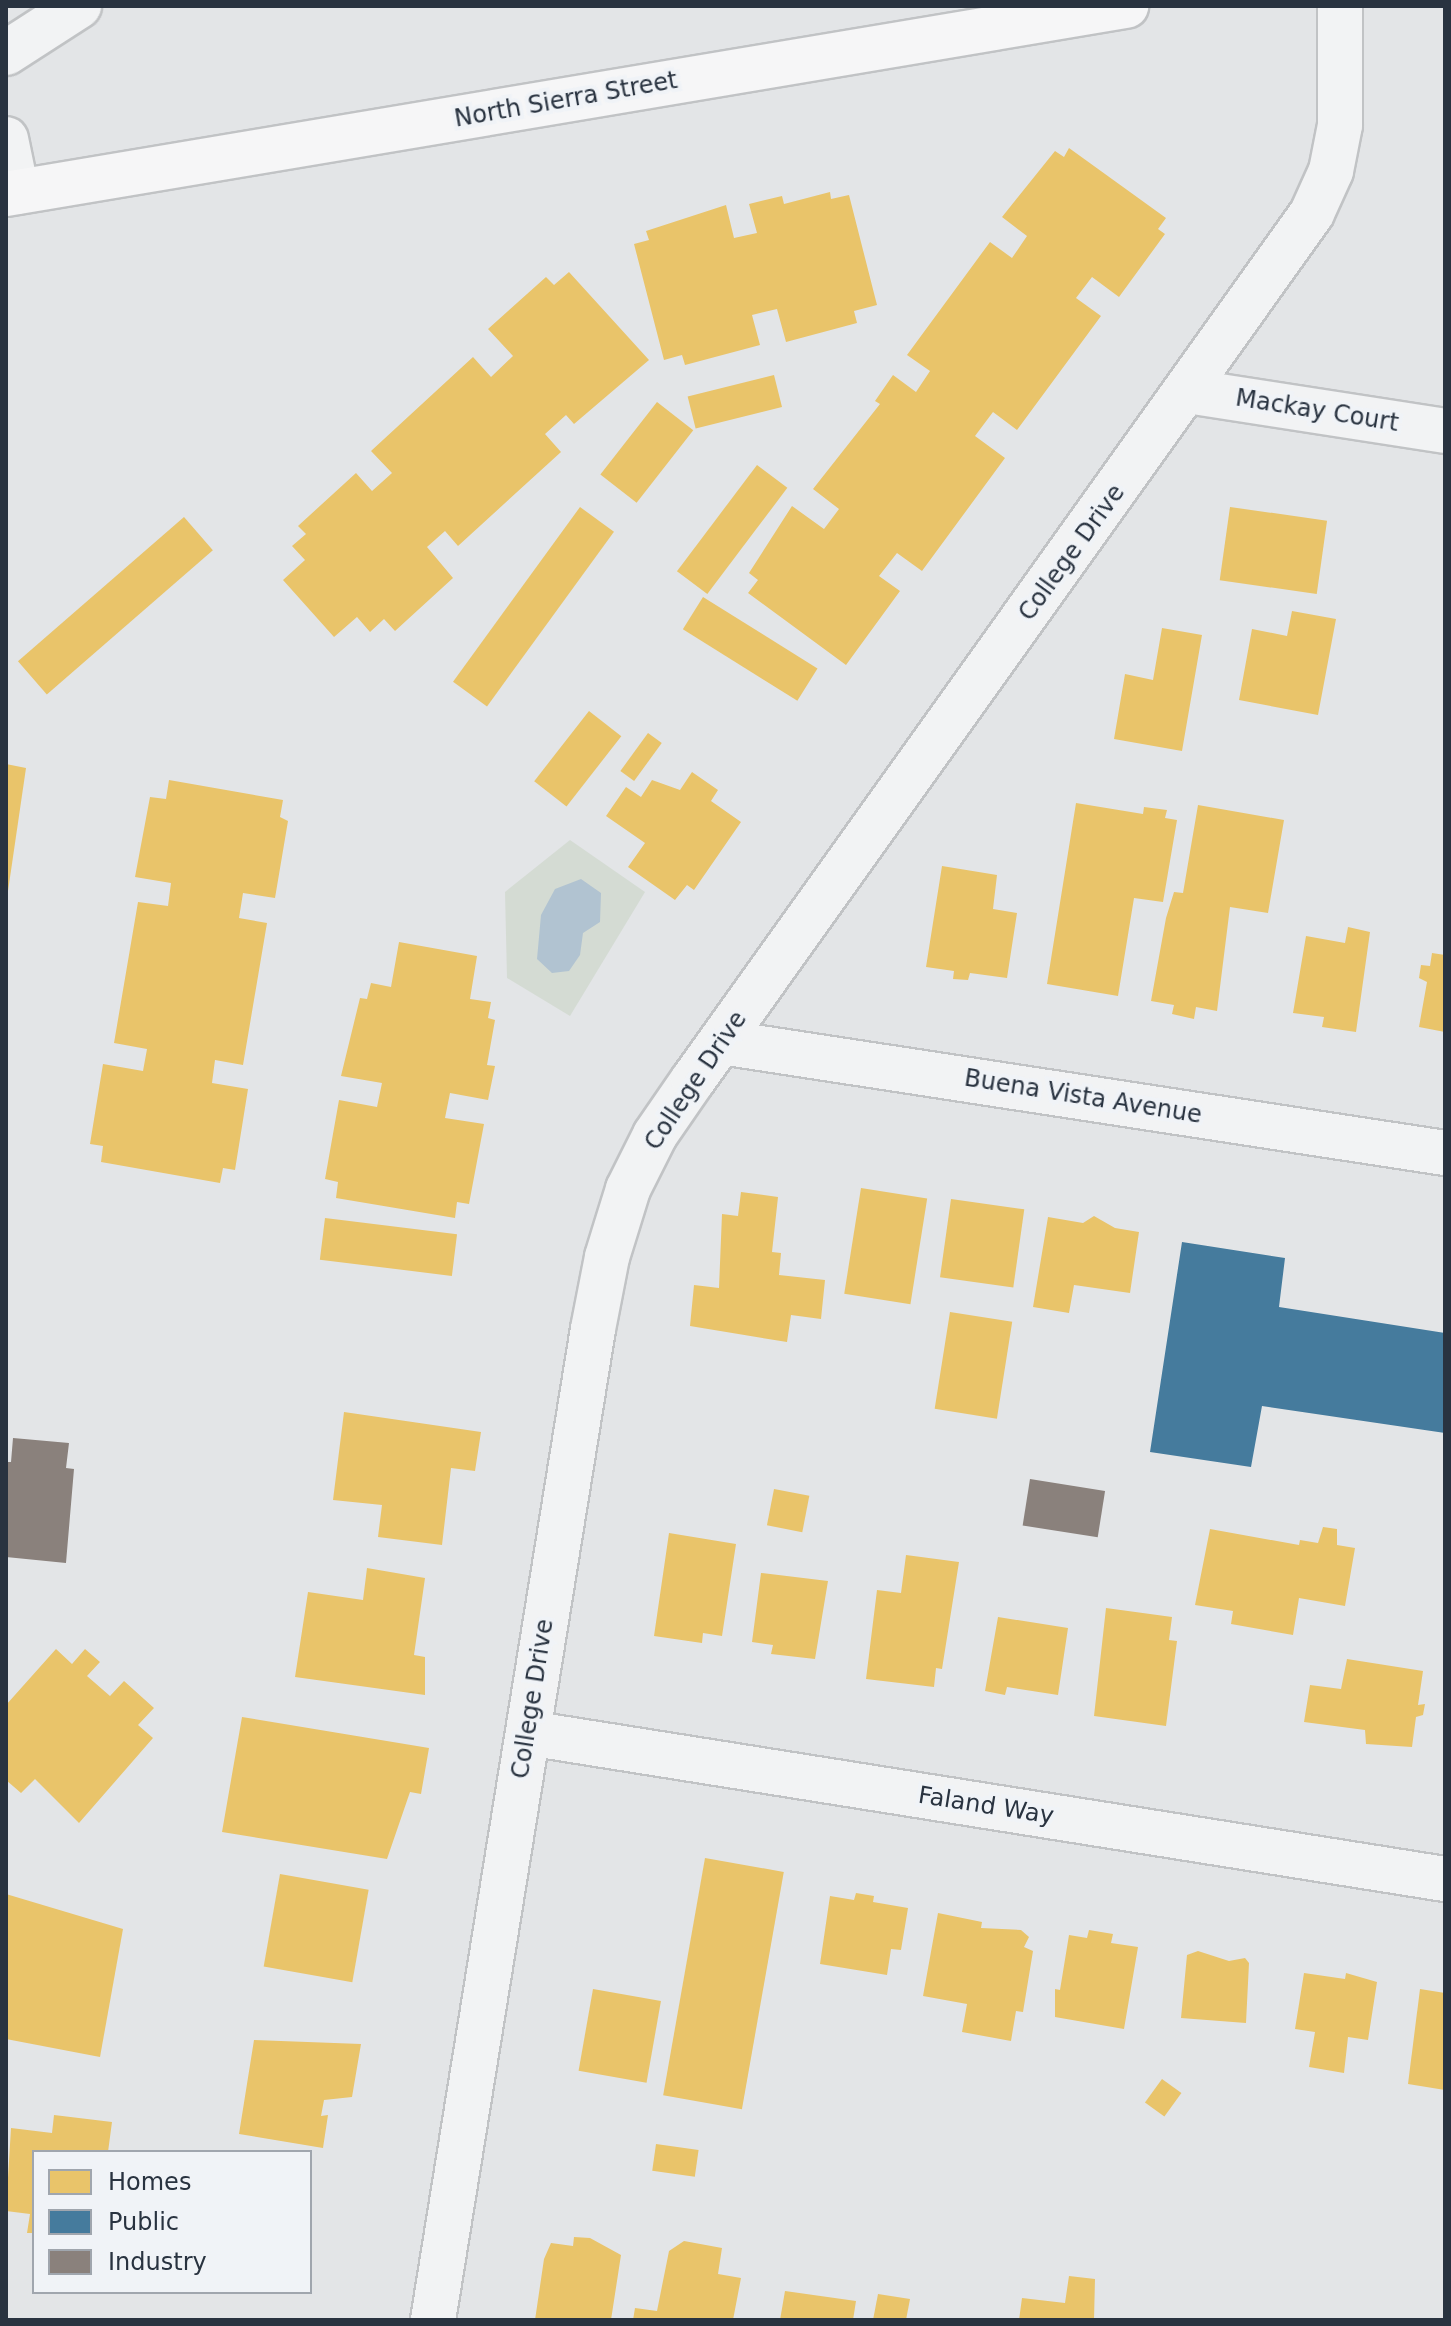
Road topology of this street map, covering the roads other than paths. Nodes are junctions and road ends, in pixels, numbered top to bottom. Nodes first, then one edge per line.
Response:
1 (79, 6) edge
2 (1126, 6) edge
3 (1340, 6) edge
4 (6, 53) edge
5 (6, 139) edge
6 (12, 193) edge
7 (1188, 391) junction
8 (1445, 431) edge
9 (721, 1042) junction
10 (1445, 1153) edge
11 (528, 1733) junction
12 (1445, 1879) edge
13 (433, 2320) edge

1 - 4 street
2 - 6 main road, North Sierra Street
3 - 7 street, College Drive
5 - 6 street
7 - 8 street, Mackay Court
7 - 9 street, College Drive
9 - 10 street, Buena Vista Avenue
9 - 11 street, College Drive
11 - 12 street, Faland Way
11 - 13 street, College Drive

